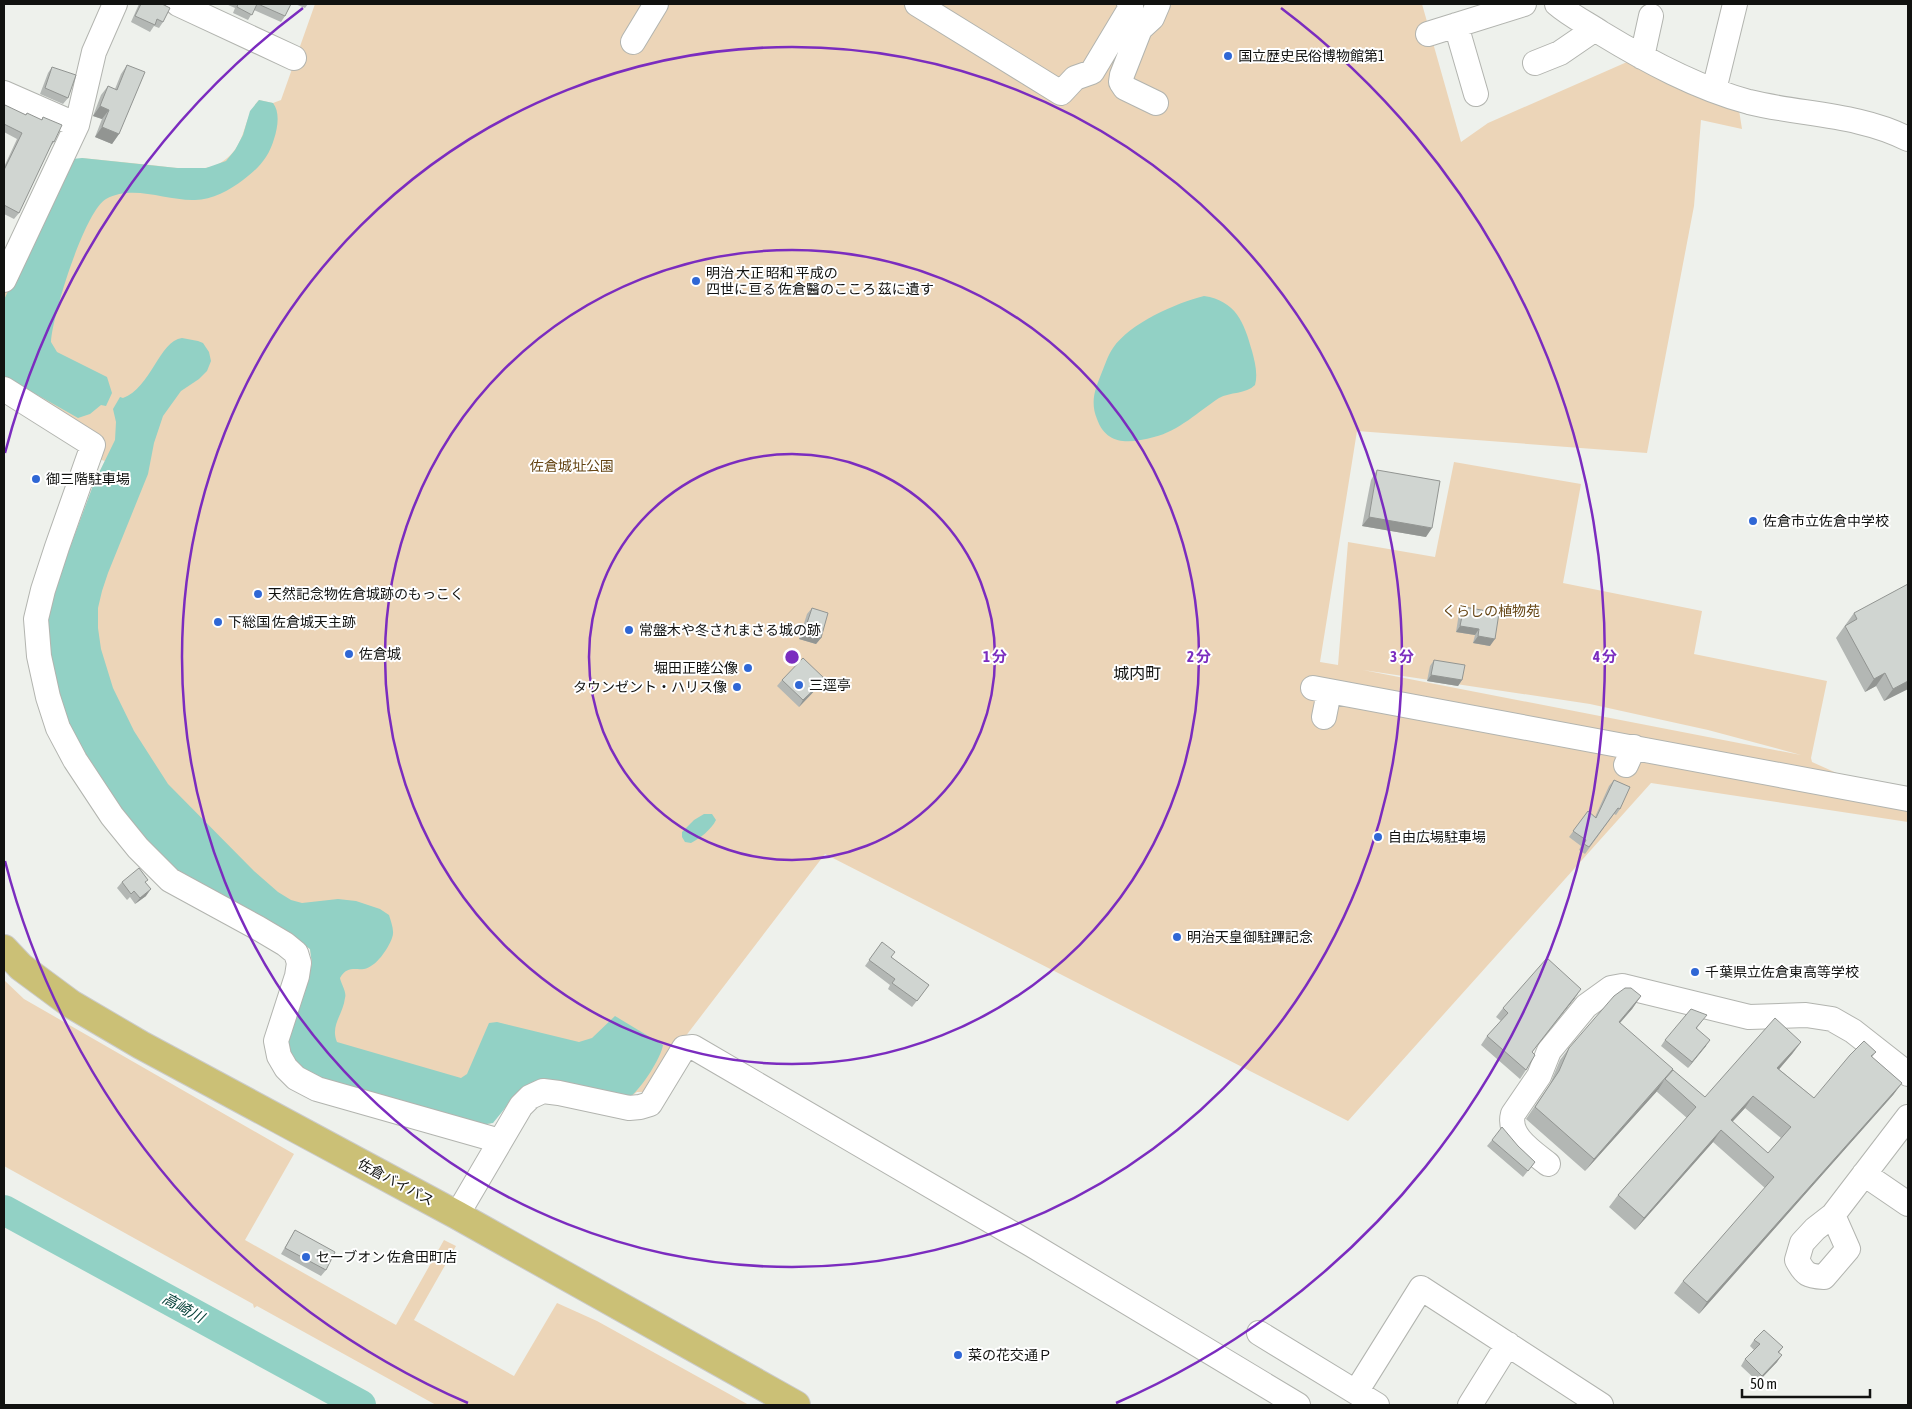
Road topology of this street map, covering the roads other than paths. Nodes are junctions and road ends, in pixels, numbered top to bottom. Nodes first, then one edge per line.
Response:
1 (115, 4) edge
2 (178, 4) edge
3 (656, 4) edge
4 (917, 4) edge
5 (1129, 4) edge
6 (1141, 4) edge
7 (1158, 4) edge
8 (1524, 4) edge
9 (1557, 4) edge
10 (1735, 4) edge
11 (1652, 16) dead end
12 (1456, 25) junction
13 (1595, 29) junction
14 (1428, 34) dead end
15 (633, 42) dead end
16 (1642, 57) junction
17 (294, 58) dead end
18 (1535, 64) dead end
19 (1103, 84) dead end
20 (1714, 90) junction
21 (4, 93) edge
22 (1476, 94) dead end
23 (1156, 103) dead end
24 (77, 125) junction
25 (1908, 139) edge
26 (10, 251) edge
27 (4, 280) edge
28 (4, 389) edge
29 (1324, 717) dead end
30 (1908, 799) edge
31 (4, 949) edge
32 (1908, 1074) edge
33 (1908, 1117) edge
34 (500, 1141) junction
35 (1548, 1164) dead end
36 (1864, 1174) junction
37 (1908, 1204) edge
38 (457, 1215) junction
39 (1833, 1215) junction
40 (1259, 1332) dead end
41 (1508, 1344) junction
42 (1356, 1392) junction
43 (796, 1405) edge
44 (1298, 1405) edge
45 (1377, 1405) edge
46 (1470, 1405) edge
47 (1601, 1405) edge

1 - 24 street
2 - 17 street
3 - 15 street
4 - 5 street
6 - 19 street
7 - 23 street
8 - 12 street
9 - 13 street
10 - 20 street
11 - 16 street
12 - 14 street
12 - 22 street
13 - 16 street
13 - 18 street
16 - 20 street
20 - 25 street
21 - 24 street
24 - 26 street
26 - 27 street
28 - 34 street
29 - 30 street
31 - 38 highway, 佐倉バイパス
32 - 35 street
33 - 36 street
34 - 38 street
34 - 44 street
36 - 37 street
36 - 39 street
38 - 43 highway, 佐倉バイパス
39 - 39 street
40 - 42 street
41 - 42 street
41 - 46 street
41 - 47 street
42 - 45 street

